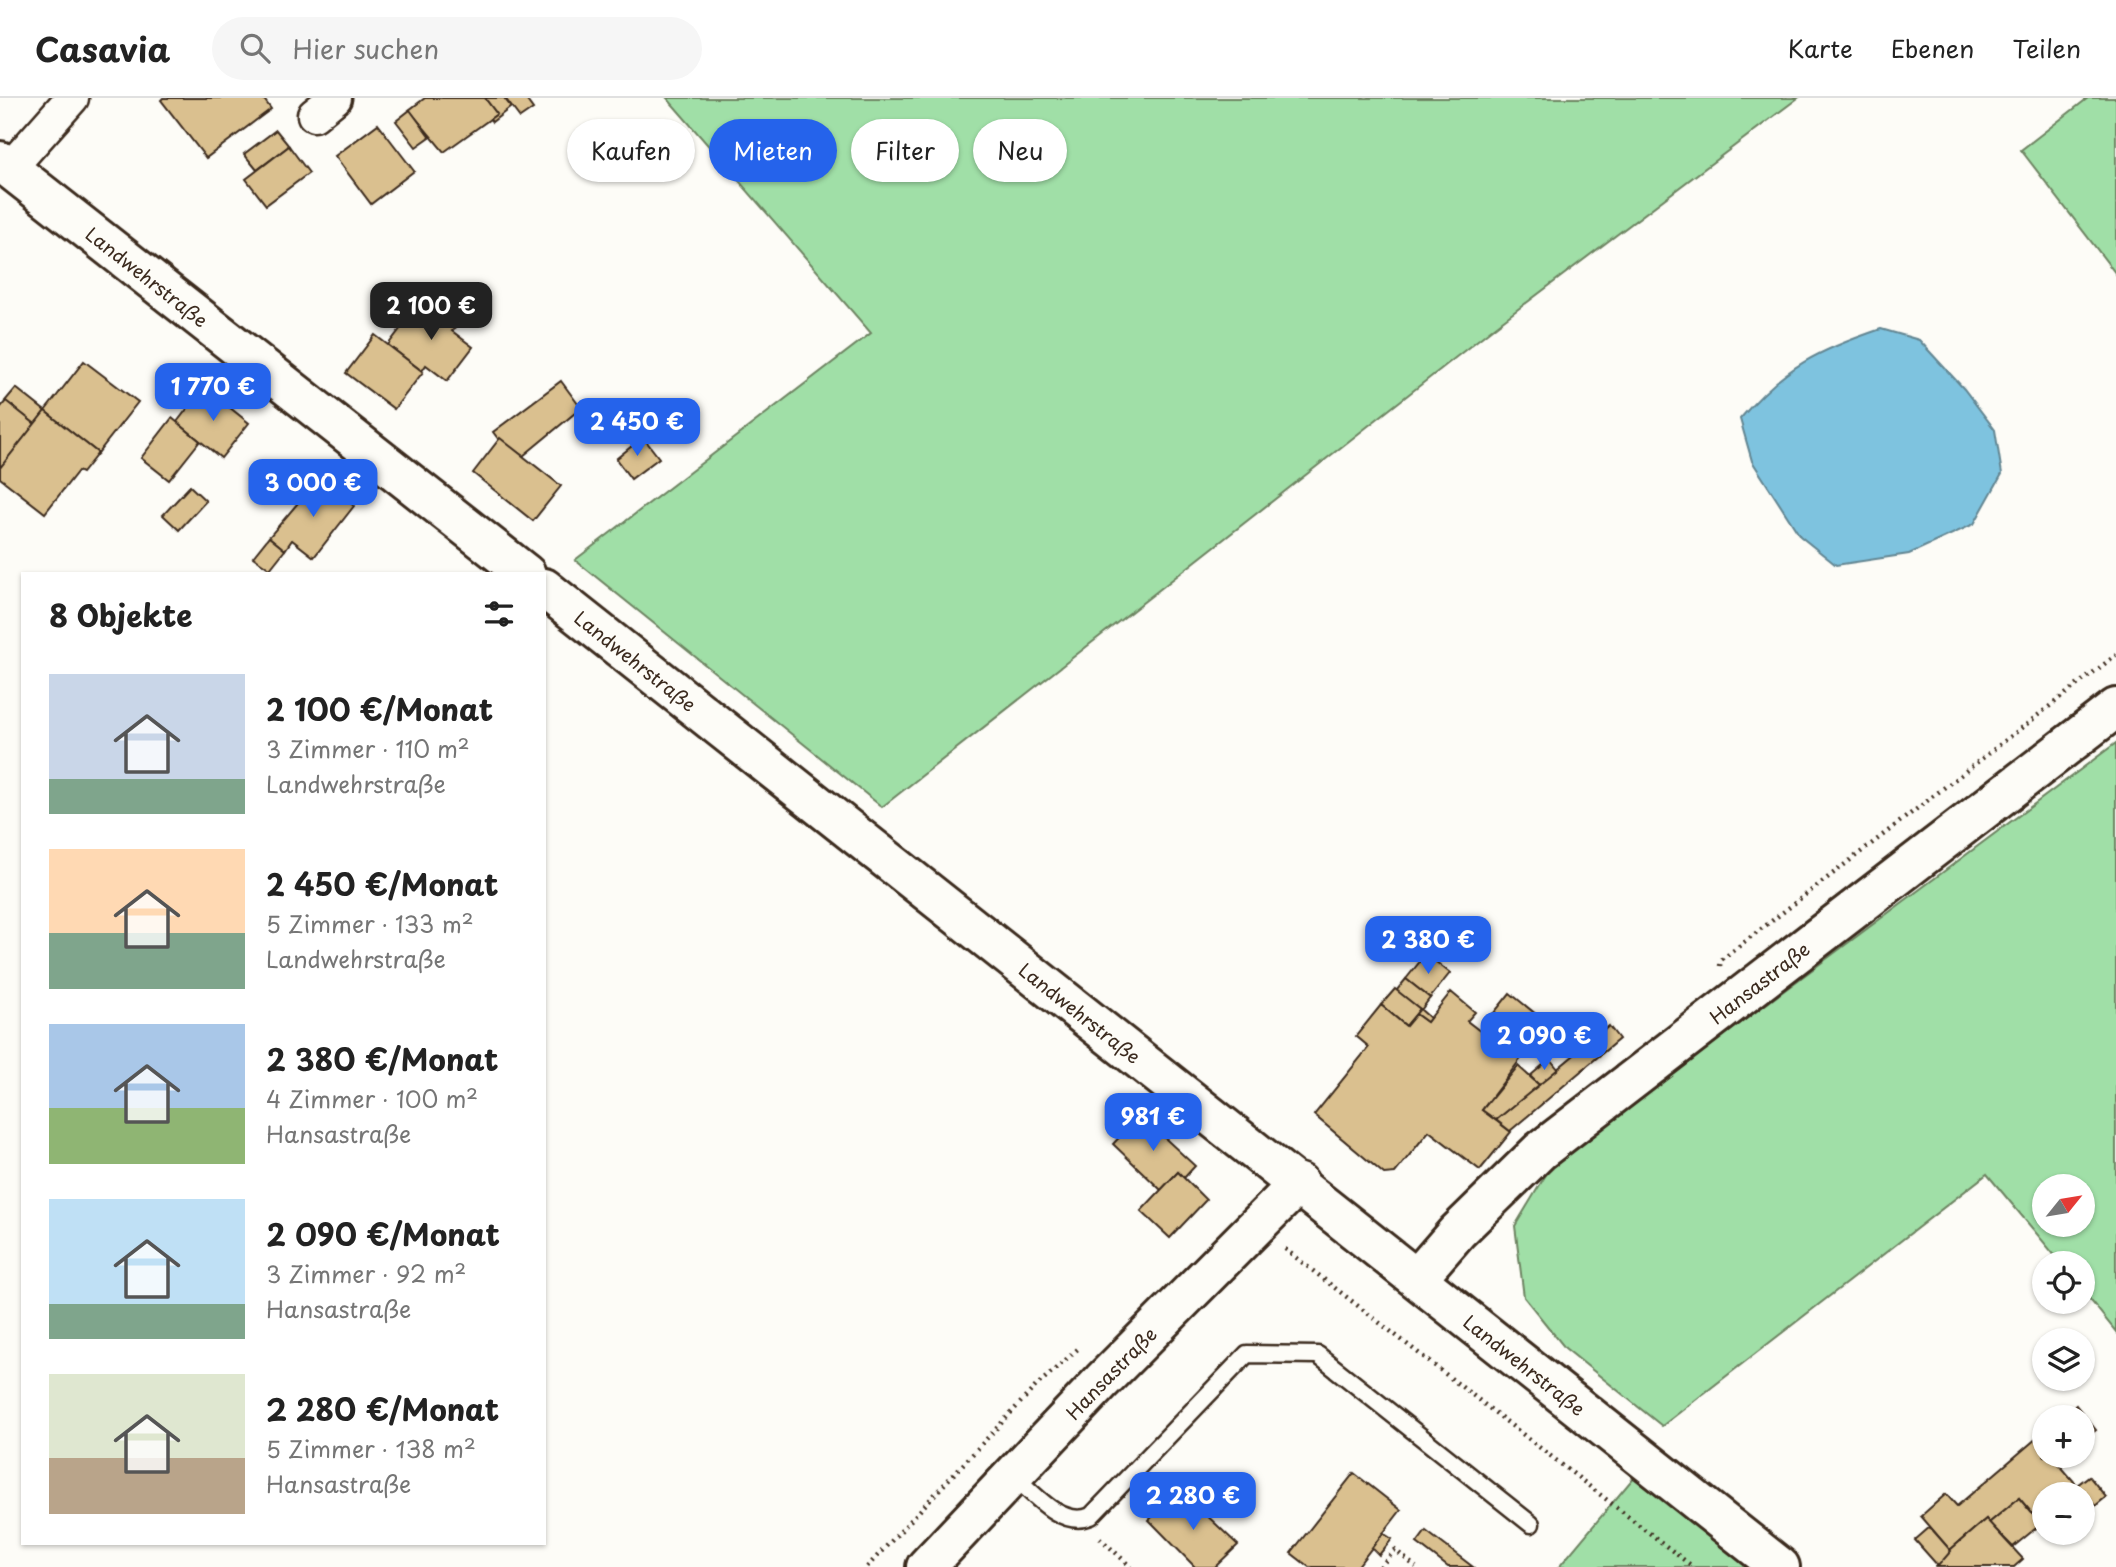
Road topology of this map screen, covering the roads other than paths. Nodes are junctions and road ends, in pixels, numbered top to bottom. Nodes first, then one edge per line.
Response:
1 (72, 98) edge
2 (5, 165) edge
3 (523, 572) edge
4 (546, 590) edge
5 (2116, 708) edge
6 (1299, 1183) junction
7 (1418, 1278) junction
8 (1013, 1475) junction
9 (1531, 1524) dead end
10 (926, 1567) edge
11 (1780, 1567) edge

1 - 2 street
2 - 3 main road, Landwehrstraße
4 - 6 main road, Landwehrstraße
5 - 7 main road, Hansastraße
6 - 7 main road, Landwehrstraße
6 - 8 main road, Hansastraße
7 - 11 main road, Landwehrstraße
8 - 9 lane
8 - 10 main road, Hansastraße

